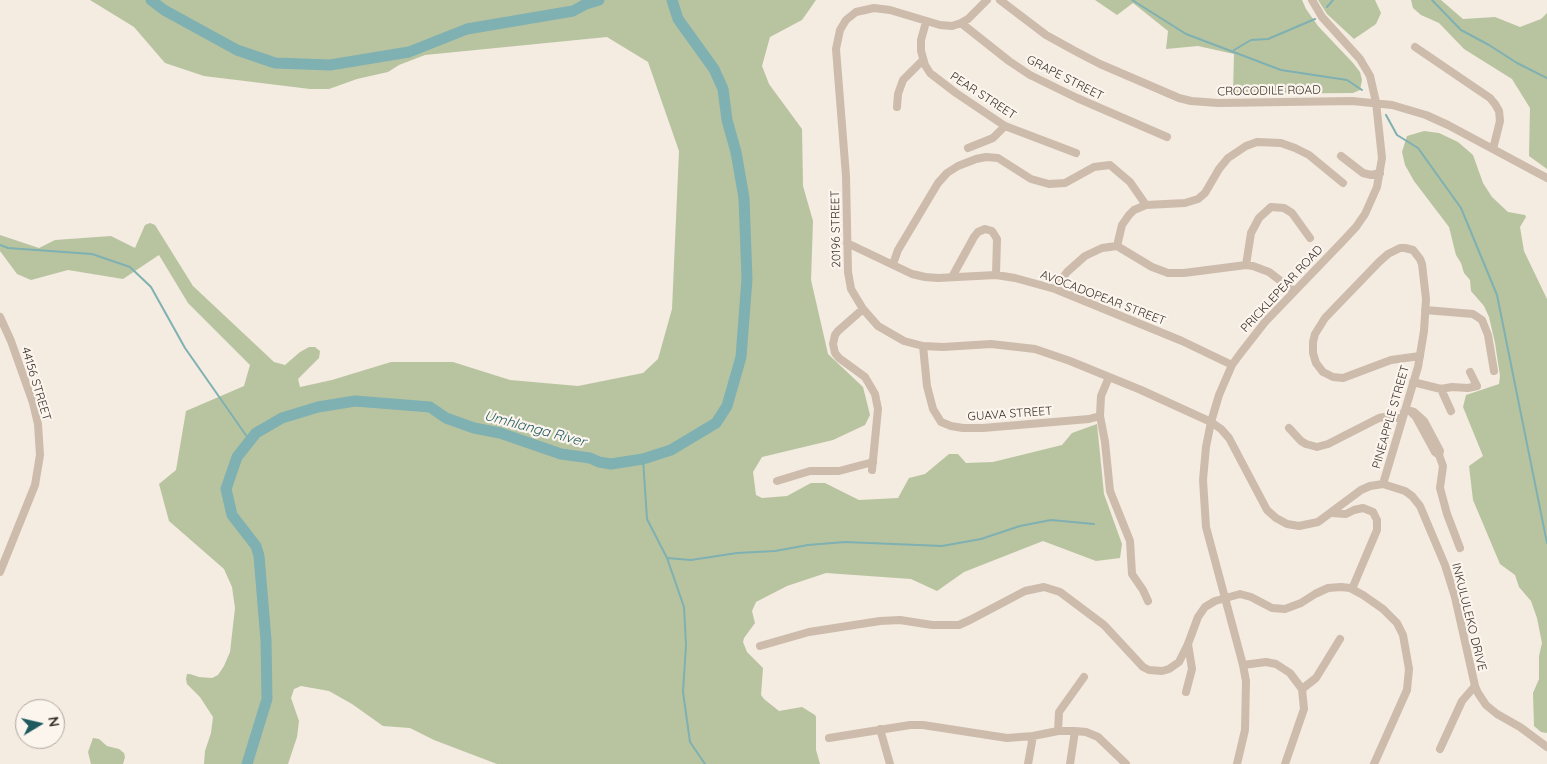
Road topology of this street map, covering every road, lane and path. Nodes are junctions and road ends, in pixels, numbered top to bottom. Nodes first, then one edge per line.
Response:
1 (987, 0) edge
2 (1000, 0) edge
3 (1312, 0) edge
4 (875, 4) edge
5 (926, 22) junction
6 (961, 23) junction
7 (1415, 47) dead end
8 (923, 60) junction
9 (1376, 102) junction
10 (897, 107) dead end
11 (1005, 126) junction
12 (1167, 138) dead end
13 (968, 148) dead end
14 (1492, 148) junction
15 (1076, 154) dead end
16 (1341, 156) dead end
17 (1380, 173) junction
18 (1547, 178) edge
19 (1343, 184) dead end
20 (1146, 205) junction
21 (1310, 238) dead end
22 (847, 243) junction
23 (1117, 246) junction
24 (893, 264) junction
25 (1246, 265) junction
26 (996, 275) junction
27 (952, 277) junction
28 (1054, 289) junction
29 (1294, 291) junction
30 (863, 309) junction
31 (1425, 310) junction
32 (0, 318) edge
33 (923, 346) junction
34 (1420, 356) junction
35 (1232, 365) junction
36 (1494, 371) dead end
37 (1470, 372) dead end
38 (1109, 377) junction
39 (1413, 382) junction
40 (1441, 389) junction
41 (1451, 411) dead end
42 (1406, 414) junction
43 (1100, 416) junction
44 (1211, 422) junction
45 (1289, 428) dead end
46 (872, 462) junction
47 (872, 470) dead end
48 (777, 481) dead end
49 (1383, 484) junction
50 (1332, 513) junction
51 (1460, 548) dead end
52 (0, 572) edge
53 (1352, 589) junction
54 (1224, 597) junction
55 (1148, 602) dead end
56 (1340, 639) dead end
57 (1188, 644) junction
58 (760, 646) dead end
59 (1243, 665) junction
60 (1084, 677) dead end
61 (1475, 686) junction
62 (1302, 689) junction
63 (1186, 692) dead end
64 (880, 729) junction
65 (1058, 731) junction
66 (1075, 731) junction
67 (1032, 736) junction
68 (829, 738) dead end
69 (1547, 747) edge
70 (1440, 749) dead end
71 (890, 764) edge
72 (1028, 764) edge
73 (1070, 764) edge
74 (1126, 764) edge
75 (1237, 764) edge
76 (1285, 764) edge
77 (1374, 764) edge

1 - 6 street
2 - 9 street, CROCODILE ROAD
3 - 9 street, PRICKLEPEAR ROAD
4 - 5 street, 20196 STREET
4 - 22 street, 20196 STREET
5 - 6 street, 20196 STREET
5 - 8 street
6 - 12 street, GRAPE STREET
7 - 14 street
8 - 10 street
8 - 11 street, PEAR STREET
9 - 14 street, CROCODILE ROAD
9 - 17 street, PRICKLEPEAR ROAD
11 - 13 street
11 - 15 street, PEAR STREET
14 - 18 street, CROCODILE ROAD
16 - 17 street
17 - 29 street, PRICKLEPEAR ROAD
19 - 20 street
20 - 23 street
20 - 24 street
21 - 25 street
22 - 24 street, AVOCADOPEAR STREET
22 - 30 street, 20196 STREET
23 - 25 street
23 - 28 street
24 - 27 street, AVOCADOPEAR STREET
25 - 29 street
26 - 27 street, AVOCADOPEAR STREET
26 - 27 street
26 - 28 street, AVOCADOPEAR STREET
28 - 35 street, AVOCADOPEAR STREET
29 - 35 street, PRICKLEPEAR ROAD
30 - 33 street, 20196 STREET
30 - 46 street
31 - 34 street, PINEAPPLE STREET
31 - 34 street, PINEAPPLE STREET
31 - 36 street
32 - 52 street, 44156 STREET
33 - 38 street, 20196 STREET
33 - 43 street, GUAVA STREET
34 - 39 street, PINEAPPLE STREET
35 - 44 street, PRICKLEPEAR ROAD
37 - 40 street
38 - 43 street
38 - 44 street, 20196 STREET
39 - 40 street
39 - 42 street, PINEAPPLE STREET
40 - 41 street
42 - 45 street
42 - 49 street, PINEAPPLE STREET
42 - 51 street
43 - 55 street
44 - 50 street
44 - 54 street, PRICKLEPEAR ROAD
46 - 47 street
46 - 48 street
49 - 50 street
49 - 61 street, INKULULEKO DRIVE
50 - 53 street
53 - 54 street
53 - 77 street
54 - 57 street
54 - 59 street, PRICKLEPEAR ROAD
56 - 62 street
57 - 58 street
57 - 63 street
59 - 62 street
59 - 75 street, PRICKLEPEAR ROAD
60 - 65 street
61 - 69 street, INKULULEKO DRIVE
61 - 70 street
62 - 76 street
64 - 67 street
64 - 68 street
64 - 71 street
65 - 66 street
65 - 67 street
66 - 73 street
66 - 74 street
67 - 72 street

